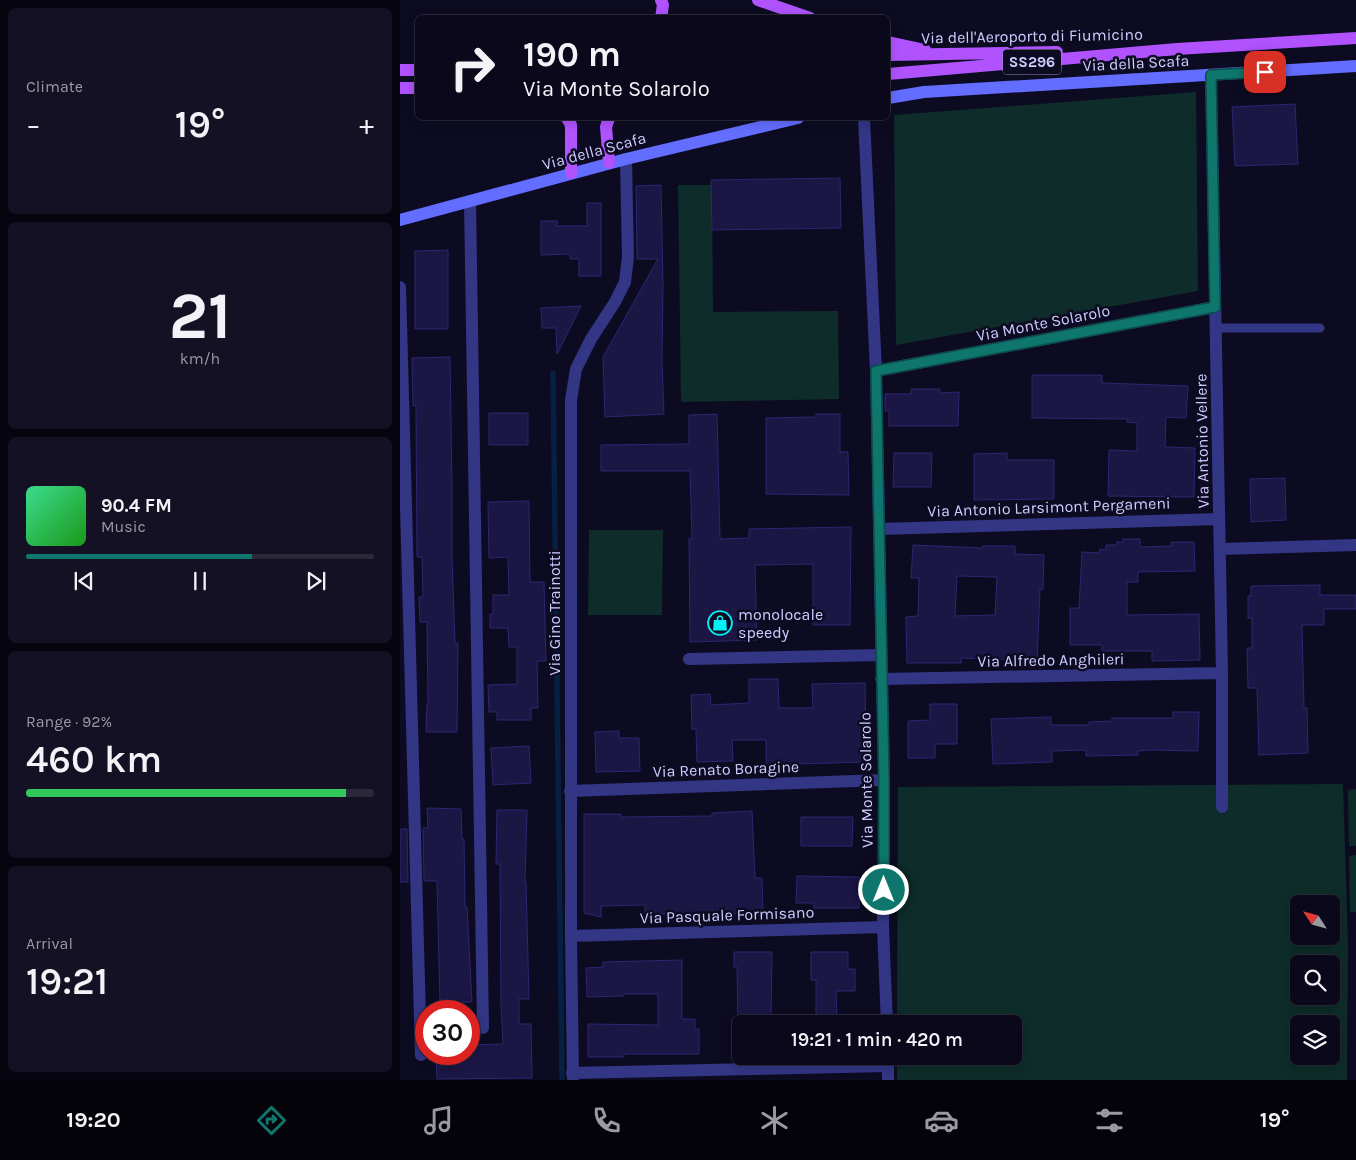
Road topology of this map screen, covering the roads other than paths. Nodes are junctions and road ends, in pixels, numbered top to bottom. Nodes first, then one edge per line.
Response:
1 (662, 0) edge
2 (758, 0) edge
3 (661, 15) edge
4 (801, 15) edge
5 (1356, 38) edge
6 (890, 42) edge
7 (1177, 49) junction
8 (890, 55) edge
9 (950, 55) junction
10 (1356, 66) edge
11 (400, 70) edge
12 (415, 70) edge
13 (890, 74) edge
14 (1211, 75) junction
15 (400, 88) edge
16 (415, 88) edge
17 (890, 98) edge
18 (568, 120) edge
19 (608, 120) edge
20 (790, 120) edge
21 (864, 120) edge
22 (626, 159) junction
23 (609, 163) junction
24 (571, 173) junction
25 (470, 201) junction
26 (400, 220) edge
27 (400, 287) edge
28 (1215, 307) junction
29 (1216, 328) junction
30 (1320, 328) dead end
31 (876, 371) junction
32 (1219, 519) junction
33 (879, 529) junction
34 (1356, 545) edge
35 (1220, 549) junction
36 (881, 655) junction
37 (689, 659) dead end
38 (1222, 673) junction
39 (881, 678) junction
40 (884, 780) junction
41 (570, 791) junction
42 (1222, 807) dead end
43 (883, 927) junction
44 (571, 936) junction
45 (420, 1000) edge
46 (887, 1015) edge
47 (483, 1028) dead end
48 (804, 1065) edge
49 (888, 1065) edge
50 (573, 1076) edge
51 (888, 1080) edge

1 - 3 main road
2 - 4 main road
5 - 7 main road, Via dell'Aeroporto di Fiumicino / SS296
6 - 9 main road
7 - 9 main road, Via dell'Aeroporto di Fiumicino / SS296
7 - 13 main road, Via dell'Aeroporto di Fiumicino / SS296
8 - 9 main road, Via dell'Aeroporto di Fiumicino / SS296
10 - 14 street, Via della Scafa
11 - 12 main road
14 - 17 street, Via della Scafa
14 - 28 street, Via Antonio Vellere
15 - 16 main road
18 - 24 main road
19 - 23 main road
20 - 22 street, Via della Scafa
21 - 31 street, Via Monte Solarolo
22 - 23 street, Via della Scafa
22 - 41 street, Via Gino Trainotti
23 - 24 street, Via della Scafa
24 - 25 street, Via della Scafa
25 - 26 street, Via della Scafa
25 - 47 street
27 - 45 street
28 - 29 street, Via Antonio Vellere
28 - 31 street, Via Monte Solarolo
29 - 30 lane
29 - 32 street, Via Antonio Vellere
31 - 33 street, Via Monte Solarolo
32 - 33 street, Via Antonio Larsimont Pergameni
32 - 35 street, Via Antonio Vellere
33 - 36 street, Via Monte Solarolo
34 - 35 street
35 - 38 street, Via Antonio Vellere
36 - 37 street
36 - 39 street, Via Monte Solarolo
38 - 39 street, Via Alfredo Anghileri
38 - 42 street, Via Antonio Vellere
39 - 40 street, Via Monte Solarolo
40 - 41 street, Via Renato Boragine
40 - 43 street, Via Monte Solarolo
41 - 44 street, Via Gino Trainotti
43 - 44 street, Via Pasquale Formisano
43 - 46 street, Via Monte Solarolo
44 - 50 street, Via Gino Trainotti
48 - 50 street
49 - 51 street

